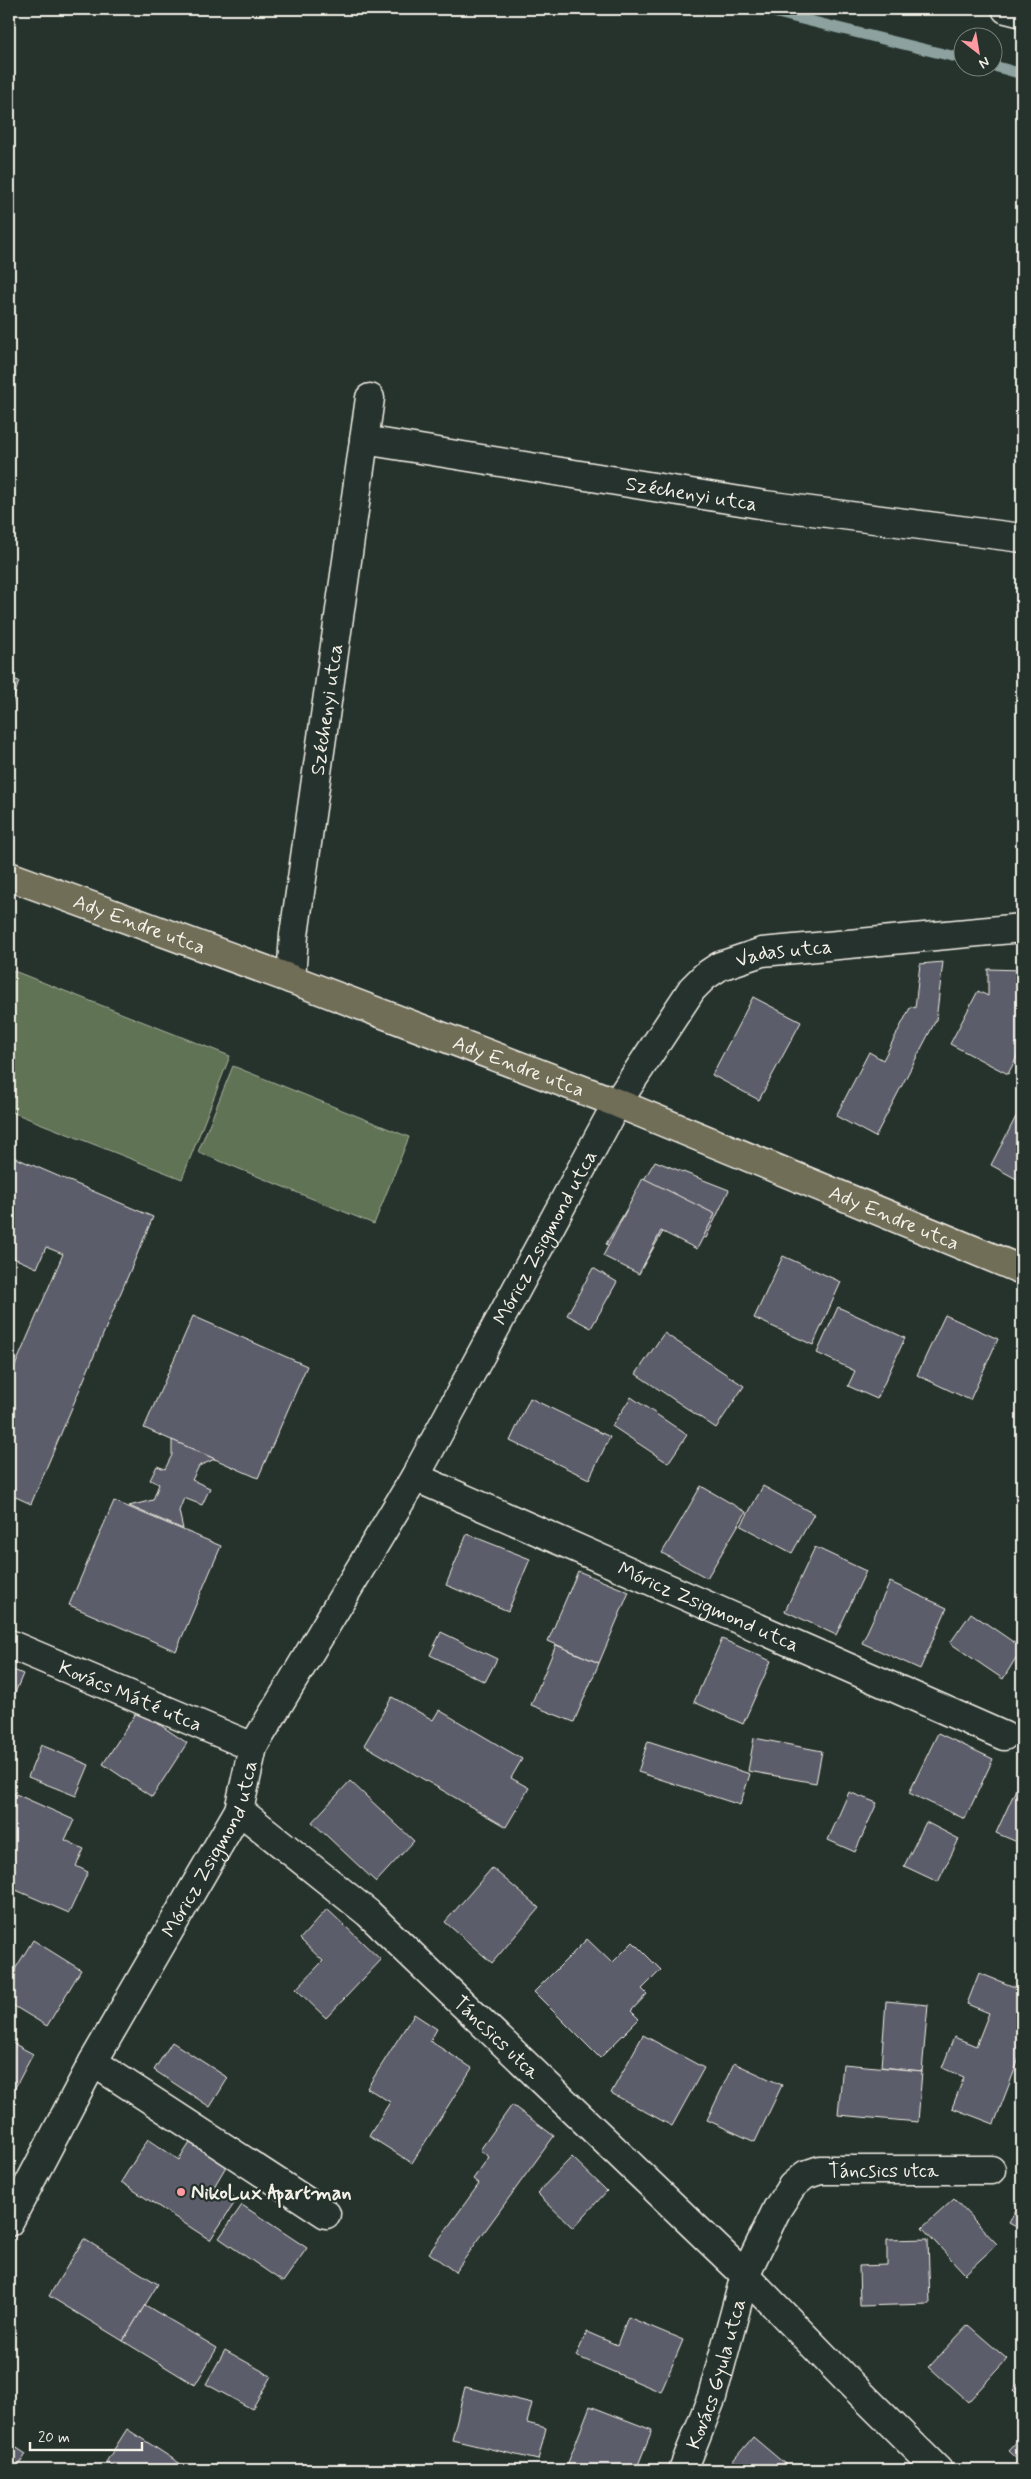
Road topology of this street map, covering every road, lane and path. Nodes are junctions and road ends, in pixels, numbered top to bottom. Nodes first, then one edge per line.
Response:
1 (1006, 9) edge
2 (1022, 13) edge
3 (370, 398) dead end
4 (364, 440) junction
5 (1022, 538) edge
6 (9, 876) edge
7 (1022, 928) edge
8 (291, 979) junction
9 (617, 1103) junction
10 (1022, 1270) edge
11 (415, 1477) junction
12 (9, 1644) edge
13 (1004, 1736) dead end
14 (253, 1747) junction
15 (239, 1810) junction
16 (93, 2062) junction
17 (991, 2170) dead end
18 (326, 2214) dead end
19 (9, 2222) edge
20 (745, 2275) junction
21 (683, 2470) edge
22 (938, 2470) edge

1 - 2 street
3 - 4 street, Széchenyi utca
4 - 5 street, Széchenyi utca
4 - 8 street, Széchenyi utca
6 - 8 main road, Ady Endre utca
7 - 9 street, Vadas utca
8 - 9 main road, Ady Endre utca
9 - 10 main road, Ady Endre utca
9 - 11 street, Móricz Zsigmond utca
11 - 13 street, Móricz Zsigmond utca
11 - 14 street, Móricz Zsigmond utca
12 - 14 street, Kovács Máté utca
14 - 15 street, Móricz Zsigmond utca
15 - 16 street, Móricz Zsigmond utca
15 - 20 street, Táncsics utca
16 - 18 street
16 - 19 street, Móricz Zsigmond utca
17 - 20 street, Táncsics utca
20 - 21 street, Kovács Gyula utca
20 - 22 street, Táncsics utca

